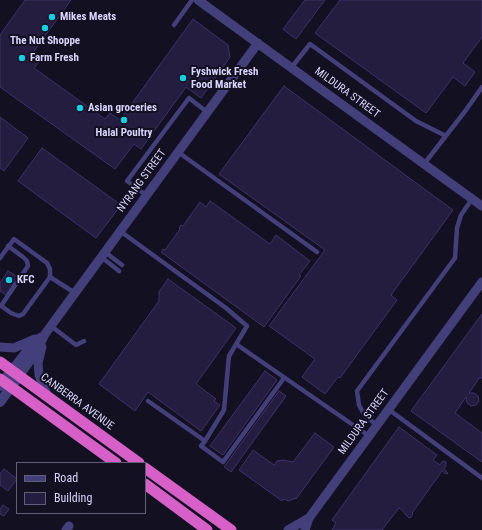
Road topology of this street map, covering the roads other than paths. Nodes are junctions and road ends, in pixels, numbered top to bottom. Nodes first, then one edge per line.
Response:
1 (192, 0) edge
2 (198, 0) edge
3 (174, 25) dead end
4 (258, 43) junction
5 (291, 68) junction
6 (482, 87) edge
7 (207, 112) junction
8 (446, 136) junction
9 (178, 152) junction
10 (424, 164) junction
11 (146, 195) junction
12 (472, 199) junction
13 (482, 206) edge
14 (120, 231) junction
15 (8, 246) junction
16 (317, 252) dead end
17 (103, 255) junction
18 (0, 258) edge
19 (122, 266) dead end
20 (119, 271) dead end
21 (50, 277) junction
22 (482, 282) edge
23 (75, 292) junction
24 (0, 306) edge
25 (51, 326) junction
26 (45, 334) junction
27 (84, 341) dead end
28 (236, 344) junction
29 (0, 347) edge
30 (0, 362) edge
31 (15, 374) junction
32 (284, 378) junction
33 (4, 383) edge
34 (48, 397) junction
35 (148, 401) dead end
36 (0, 402) edge
37 (388, 409) junction
38 (377, 425) junction
39 (369, 436) junction
40 (205, 441) junction
41 (115, 462) edge
42 (138, 462) edge
43 (146, 469) edge
44 (482, 478) edge
45 (146, 485) edge
46 (309, 518) junction
47 (208, 530) edge
48 (231, 530) edge
49 (288, 530) edge
50 (304, 530) edge

1 - 3 lane
2 - 4 street, MILDURA STREET
4 - 5 street, MILDURA STREET
4 - 7 street, NYRANG STREET
5 - 8 lane
5 - 10 street, MILDURA STREET
6 - 8 lane
7 - 9 street, NYRANG STREET
7 - 11 lane
8 - 10 lane
9 - 11 street, NYRANG STREET
9 - 16 lane
10 - 12 street, MILDURA STREET
11 - 14 street, NYRANG STREET
12 - 13 street, MILDURA STREET
12 - 38 lane
14 - 17 street, NYRANG STREET
14 - 28 lane
15 - 18 lane
15 - 21 lane
15 - 24 lane
17 - 19 lane
17 - 20 lane
17 - 23 street, NYRANG STREET
21 - 23 lane
21 - 24 lane
22 - 37 street, MILDURA STREET
23 - 25 street, NYRANG STREET
25 - 26 street, NYRANG STREET
25 - 27 lane
26 - 29 street
26 - 31 street, NYRANG STREET
26 - 34 street
28 - 32 lane
28 - 40 lane
30 - 31 highway, CANBERRA AVENUE
31 - 33 street, NYRANG STREET
31 - 34 highway, CANBERRA AVENUE
32 - 39 lane
32 - 40 lane
33 - 36 street, NYRANG STREET
33 - 41 highway
34 - 42 highway, CANBERRA AVENUE
35 - 40 lane
37 - 38 street, MILDURA STREET
37 - 44 lane
38 - 39 street, MILDURA STREET
39 - 46 street, MILDURA STREET
43 - 48 highway
45 - 47 highway
46 - 49 street, MILDURA STREET
46 - 50 street, MILDURA STREET

